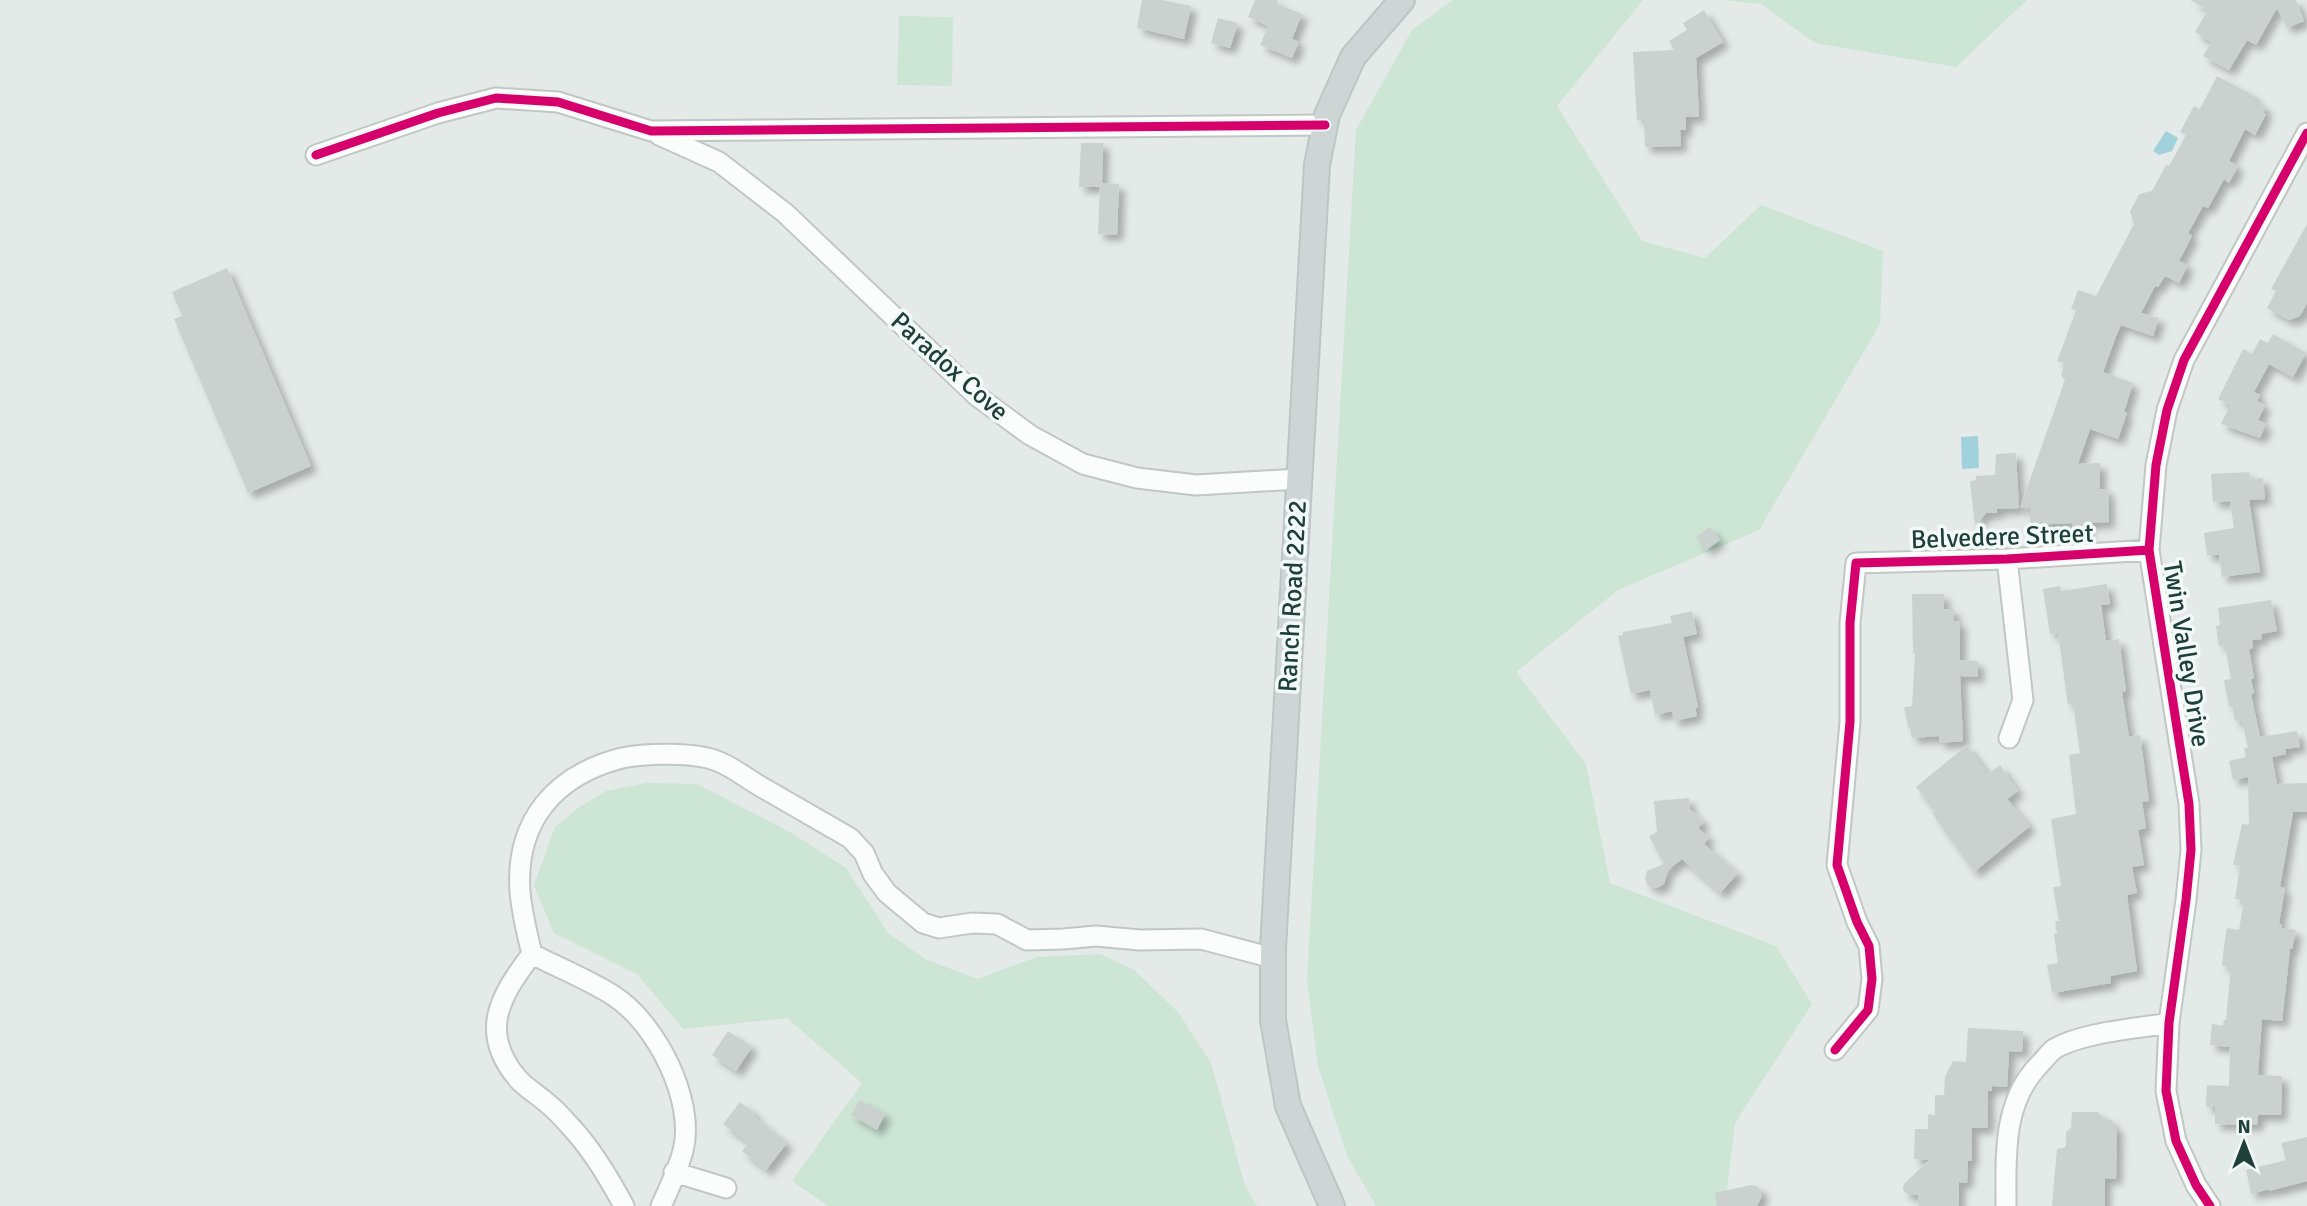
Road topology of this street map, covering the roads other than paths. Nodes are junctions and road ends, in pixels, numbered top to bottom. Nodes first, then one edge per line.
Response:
1 (1402, 0) edge
2 (1325, 125) junction
3 (651, 131) junction
4 (2307, 133) edge
5 (316, 155) dead end
6 (1298, 479) junction
7 (2149, 550) junction
8 (2007, 559) junction
9 (2009, 738) dead end
10 (532, 954) junction
11 (1273, 957) junction
12 (2169, 1023) junction
13 (1835, 1050) dead end
14 (674, 1172) junction
15 (726, 1188) dead end
16 (624, 1206) edge
17 (660, 1206) edge
18 (1332, 1206) edge
19 (2006, 1206) edge
20 (2210, 1206) edge

1 - 2 main road, Ranch Road 2222
2 - 3 street
2 - 6 main road, Ranch Road 2222
3 - 5 street
3 - 6 street, Paradox Cove
4 - 7 street, Twin Valley Drive
6 - 11 main road, Ranch Road 2222
7 - 8 street, Belvedere Street
7 - 12 street, Twin Valley Drive
8 - 9 street
8 - 13 street, Belvedere Street
10 - 11 street
10 - 14 street
10 - 16 street
11 - 18 main road, Ranch Road 2222
12 - 19 street
12 - 20 street, Twin Valley Drive
14 - 15 street
14 - 17 street

